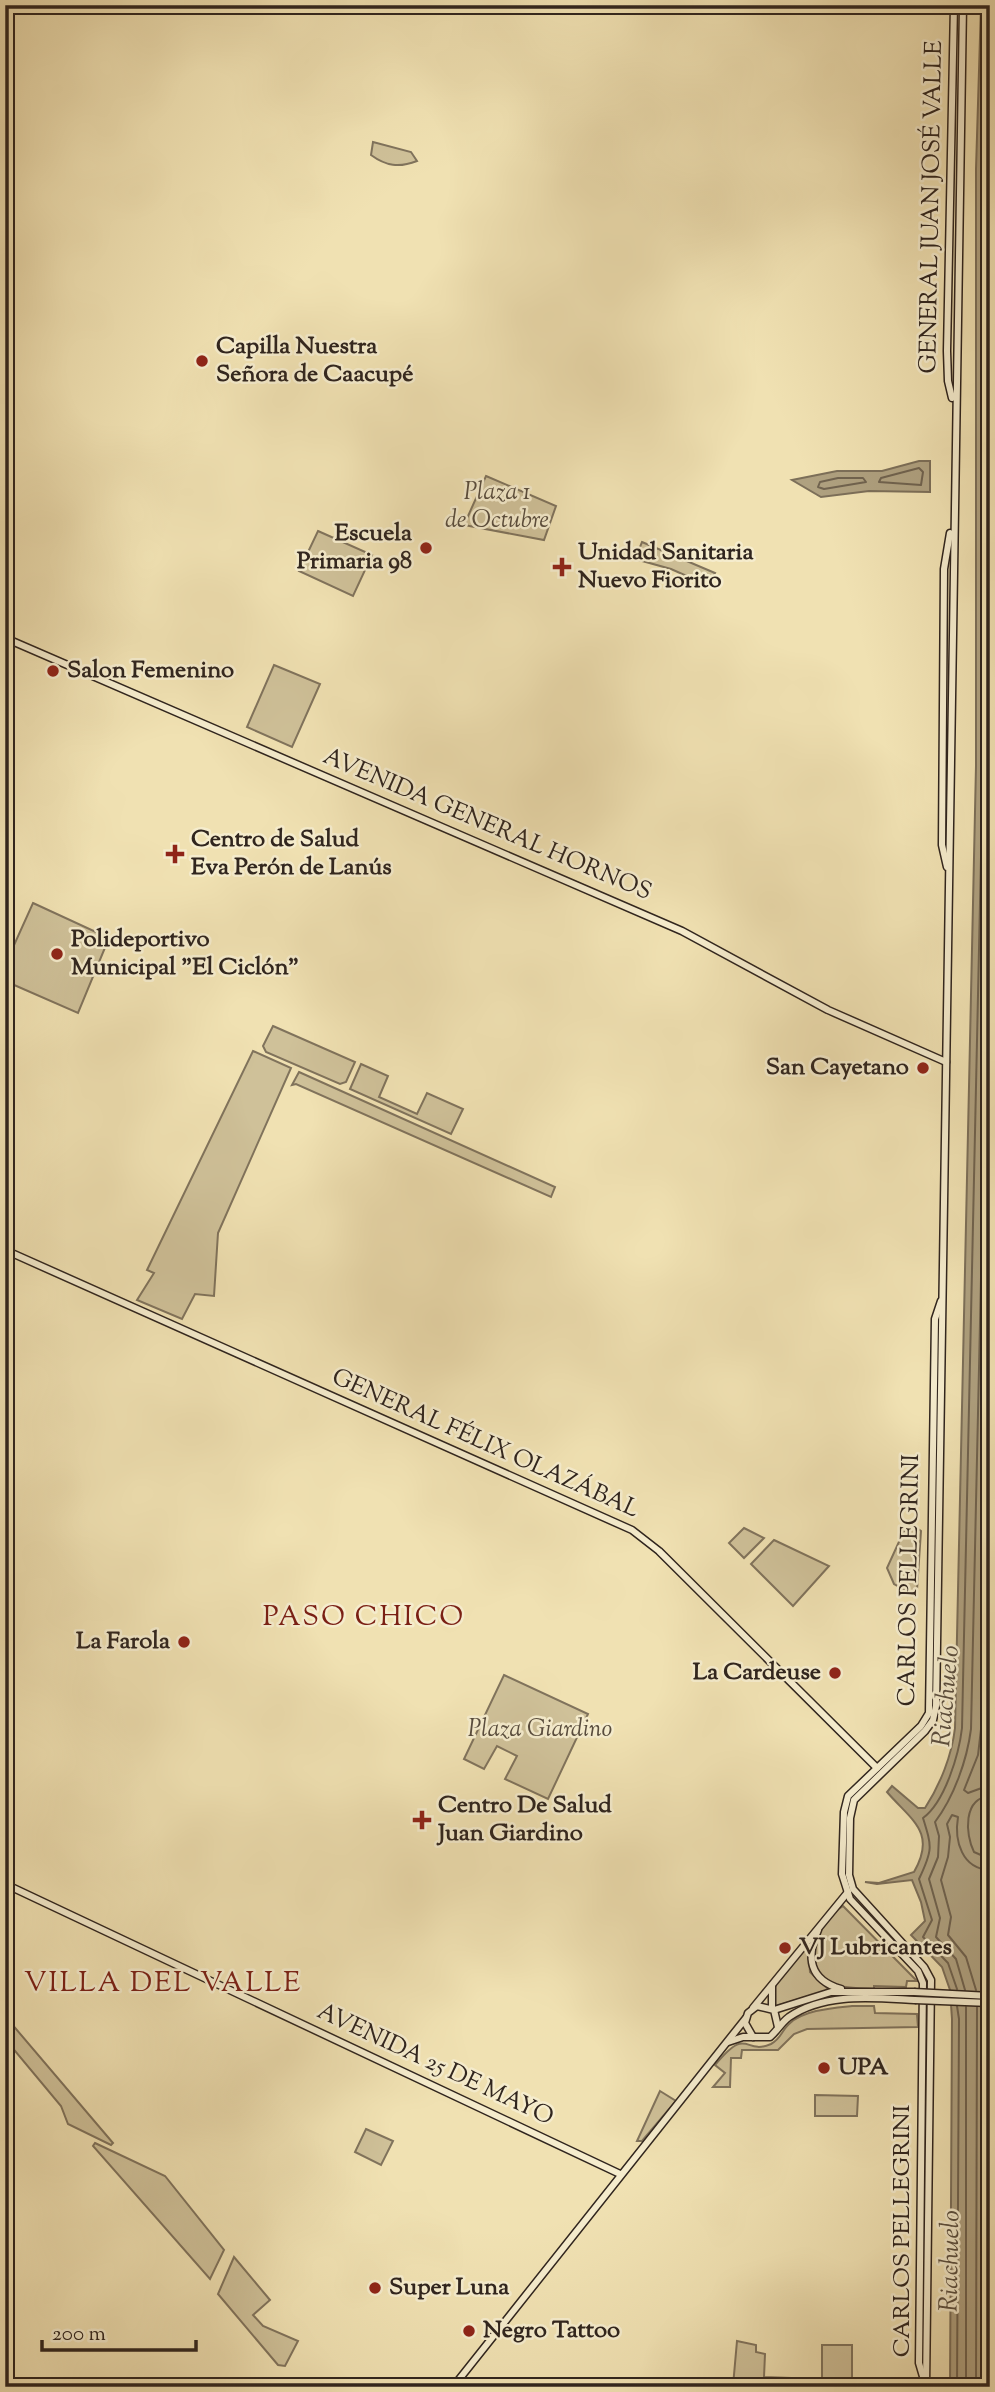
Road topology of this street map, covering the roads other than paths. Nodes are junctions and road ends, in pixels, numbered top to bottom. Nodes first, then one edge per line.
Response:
1 (954, 5) edge
2 (963, 5) edge
3 (955, 408) junction
4 (5, 638) edge
5 (946, 1062) junction
6 (5, 1250) edge
7 (879, 1770) junction
8 (5, 1884) edge
9 (850, 1891) junction
10 (822, 1922) junction
11 (775, 1980) junction
12 (845, 1990) junction
13 (914, 1996) junction
14 (990, 1996) edge
15 (990, 2003) edge
16 (752, 2008) junction
17 (773, 2009) junction
18 (746, 2018) junction
19 (779, 2026) junction
20 (756, 2038) junction
21 (723, 2045) junction
22 (620, 2175) junction
23 (453, 2387) edge
24 (926, 2387) edge

1 - 3 main road, GENERAL JUAN JOSÉ VALLE
2 - 3 main road, GENERAL JUAN JOSÉ VALLE
3 - 5 main road, GENERAL JUAN JOSÉ VALLE
4 - 5 main road, AVENIDA GENERAL HORNOS
5 - 7 main road, CARLOS PELLEGRINI
6 - 7 main road, GENERAL FÉLIX OLAZÁBAL
7 - 9 main road, CARLOS PELLEGRINI
8 - 22 main road, AVENIDA 25 DE MAYO
9 - 10 main road
9 - 24 main road, CARLOS PELLEGRINI
10 - 11 main road
10 - 12 main road
11 - 16 main road
11 - 17 main road
12 - 13 main road
12 - 17 main road
13 - 14 main road, bridge
13 - 15 main road, bridge
13 - 19 main road
16 - 17 main road
16 - 18 main road
17 - 19 main road
18 - 20 main road
18 - 21 main road
19 - 20 main road
20 - 21 main road
21 - 22 main road
22 - 23 main road

